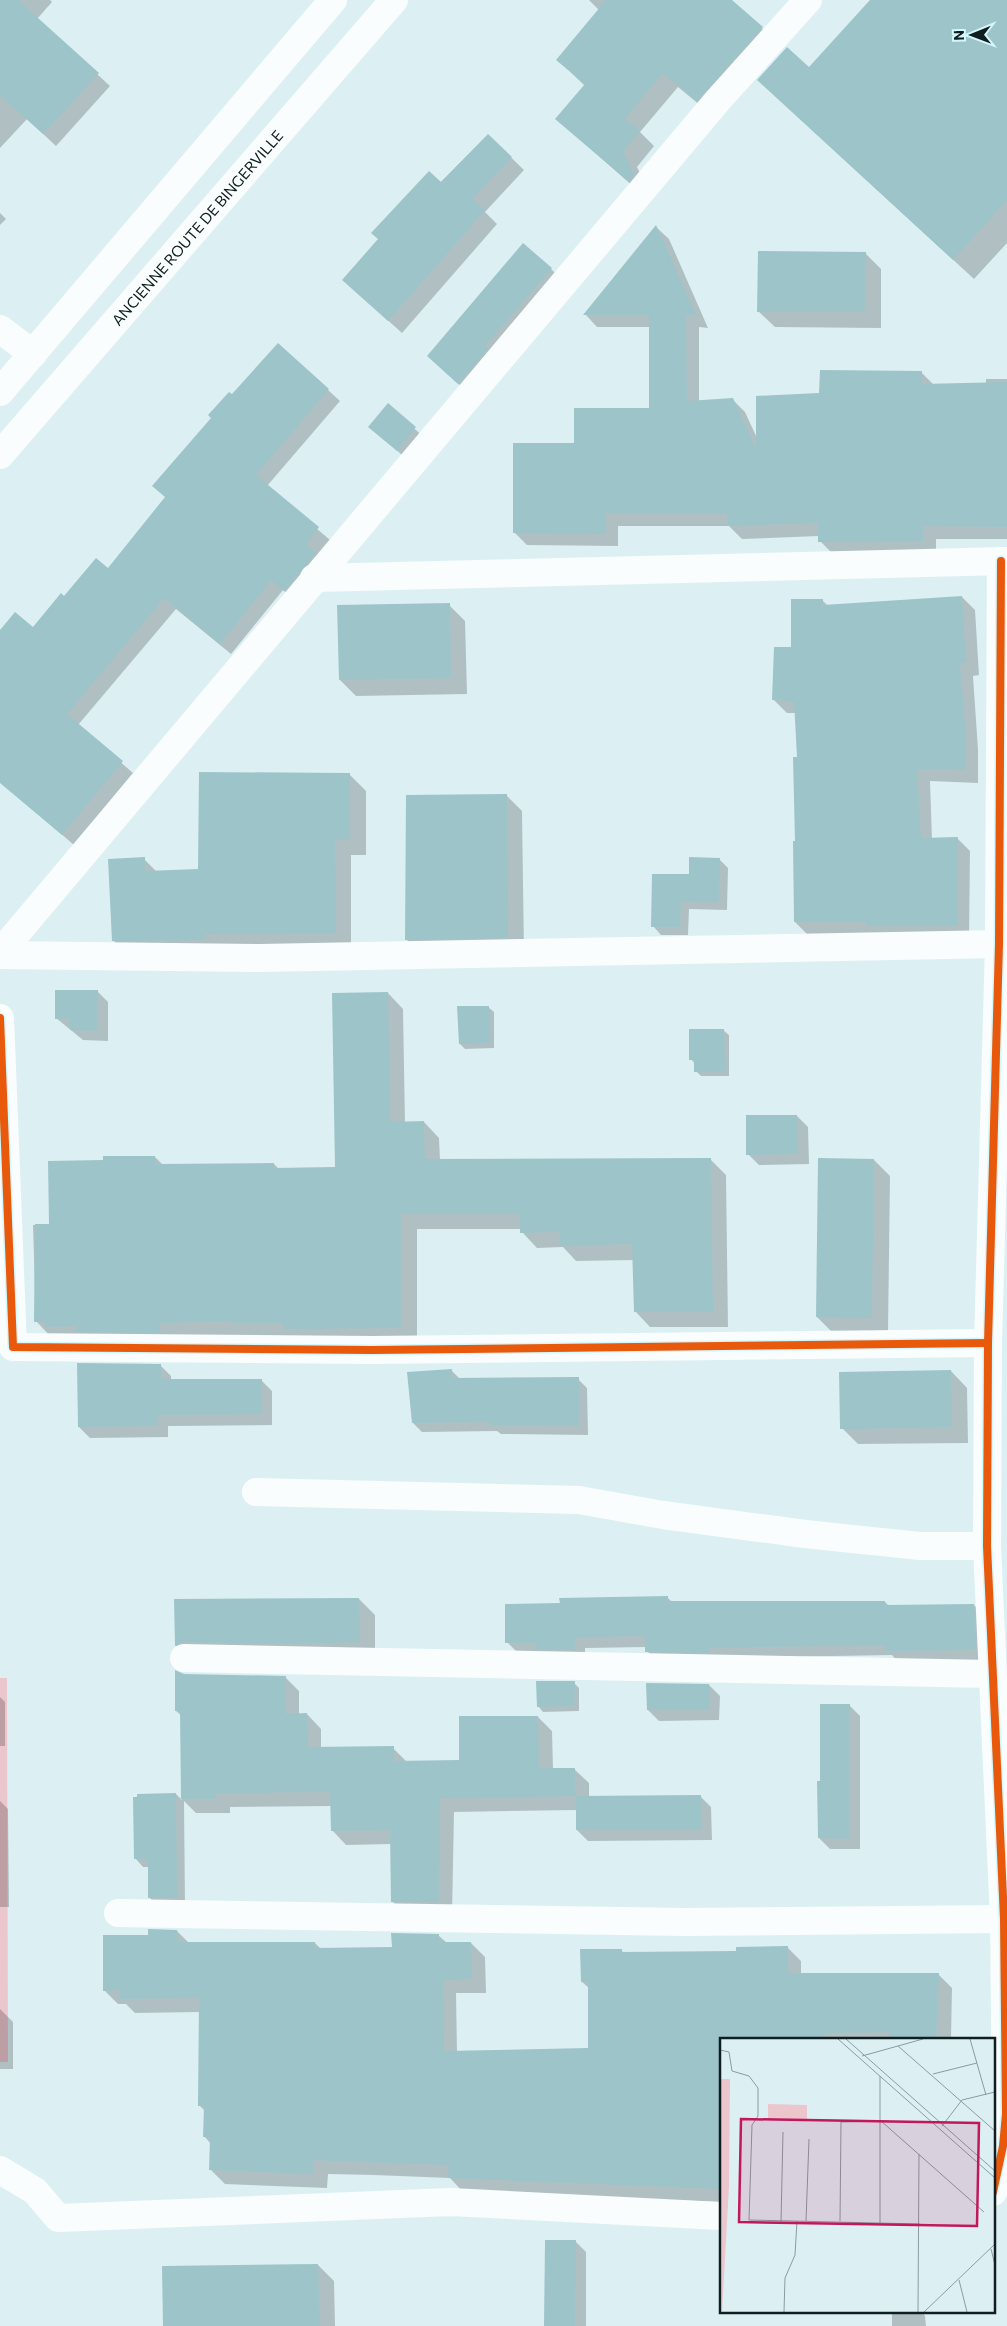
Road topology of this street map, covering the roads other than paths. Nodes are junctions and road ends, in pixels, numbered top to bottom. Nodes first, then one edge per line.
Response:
1 (333, 0) edge
2 (394, 0) edge
3 (808, 0) edge
4 (0, 329) edge
5 (33, 354) junction
6 (0, 392) edge
7 (0, 455) edge
8 (1004, 561) edge
9 (314, 578) junction
10 (999, 944) junction
11 (0, 954) edge
12 (0, 1018) edge
13 (988, 1343) junction
14 (256, 1492) dead end
15 (987, 1546) junction
16 (184, 1658) dead end
17 (992, 1674) junction
18 (1002, 1764) edge
19 (118, 1913) dead end
20 (1004, 1919) junction
21 (0, 2170) edge
22 (994, 2187) edge
23 (720, 2216) edge

1 - 5 street
2 - 7 street, ANCIENNE ROUTE DE BINGERVILLE
3 - 9 street
4 - 5 street
5 - 6 street
8 - 9 street
8 - 10 street
9 - 11 street
10 - 11 street
10 - 13 street
12 - 13 street
13 - 15 street
14 - 15 street
15 - 17 street
16 - 17 street
17 - 18 street
18 - 20 street
19 - 20 street
20 - 22 street
21 - 23 street

